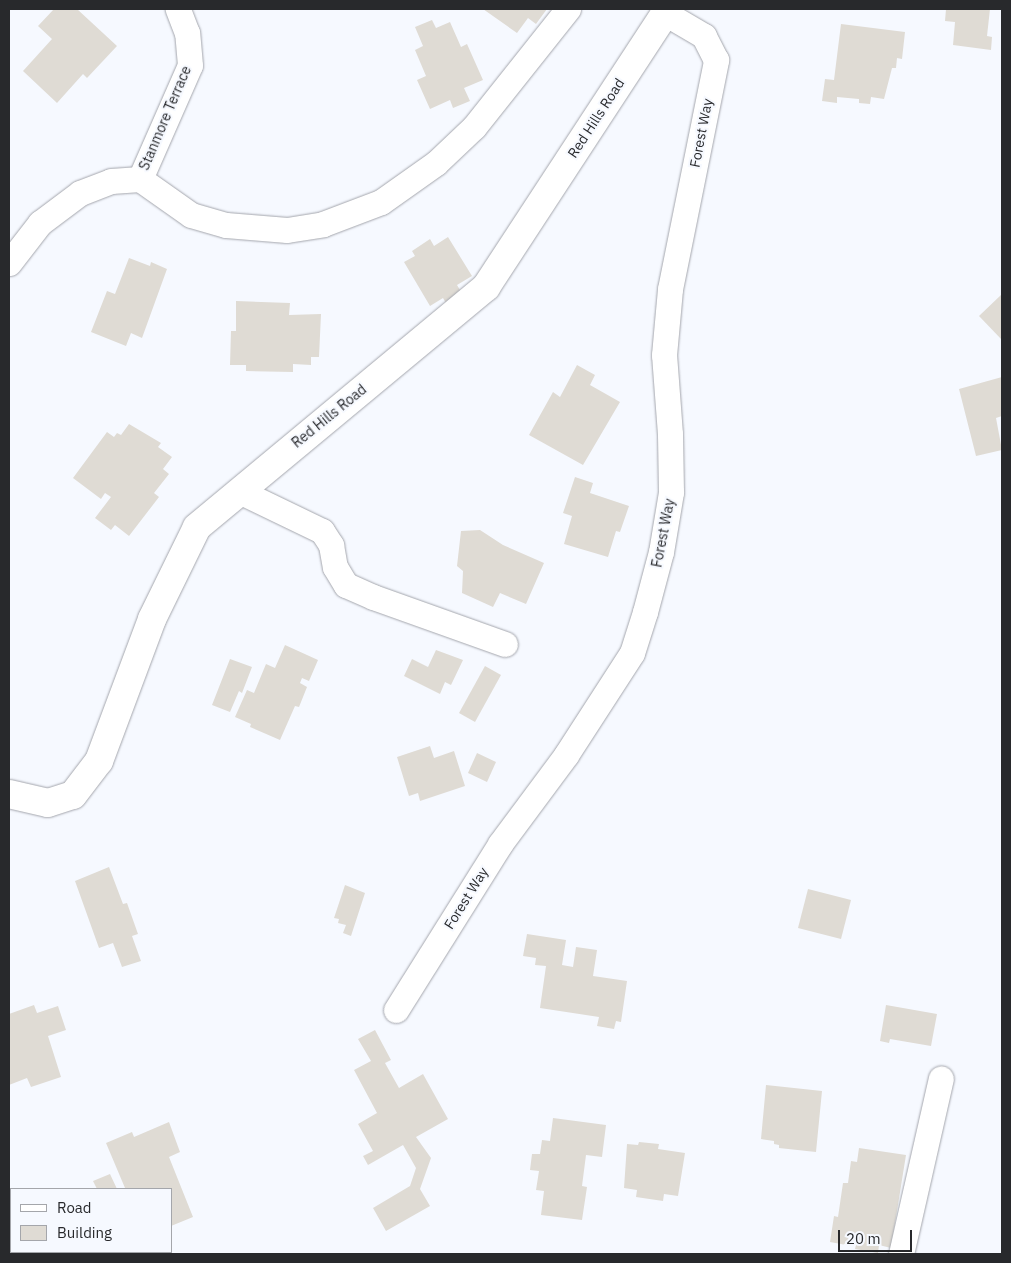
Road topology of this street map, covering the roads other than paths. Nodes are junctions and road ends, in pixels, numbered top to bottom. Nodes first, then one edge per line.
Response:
1 (178, 9) edge
2 (568, 9) edge
3 (666, 11) edge
4 (140, 179) junction
5 (9, 263) edge
6 (239, 492) junction
7 (505, 644) dead end
8 (9, 794) edge
9 (396, 1010) dead end
10 (942, 1078) dead end
11 (902, 1254) edge

1 - 4 street, Stanmore Terrace
2 - 4 street, Stanmore Terrace
3 - 6 main road, Red Hills Road
3 - 9 street, Forest Way
4 - 5 street
6 - 7 street
6 - 8 main road, Red Hills Road
10 - 11 street

